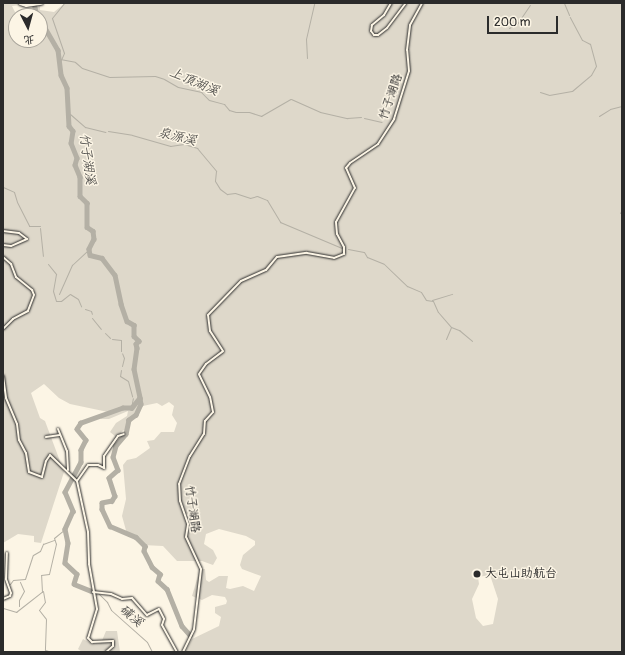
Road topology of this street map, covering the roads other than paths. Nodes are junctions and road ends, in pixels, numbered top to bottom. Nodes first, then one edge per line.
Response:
1 (20, 3) edge
2 (40, 3) edge
3 (391, 3) edge
4 (406, 3) edge
5 (422, 3) edge
6 (3, 231) edge
7 (3, 245) edge
8 (3, 257) edge
9 (3, 329) edge
10 (3, 376) edge
11 (58, 429) dead end
12 (124, 434) dead end
13 (60, 435) junction
14 (46, 437) dead end
15 (68, 470) junction
16 (77, 481) junction
17 (7, 553) dead end
18 (93, 592) junction
19 (3, 599) edge
20 (106, 652) edge
21 (177, 652) edge
22 (183, 652) edge

1 - 2 street
3 - 4 street
5 - 22 street, 竹子湖路
6 - 7 street
8 - 9 street
10 - 15 street
11 - 13 street
12 - 16 street
13 - 14 street
13 - 15 street
15 - 16 street
16 - 18 street
17 - 19 street
18 - 20 street
18 - 21 street

